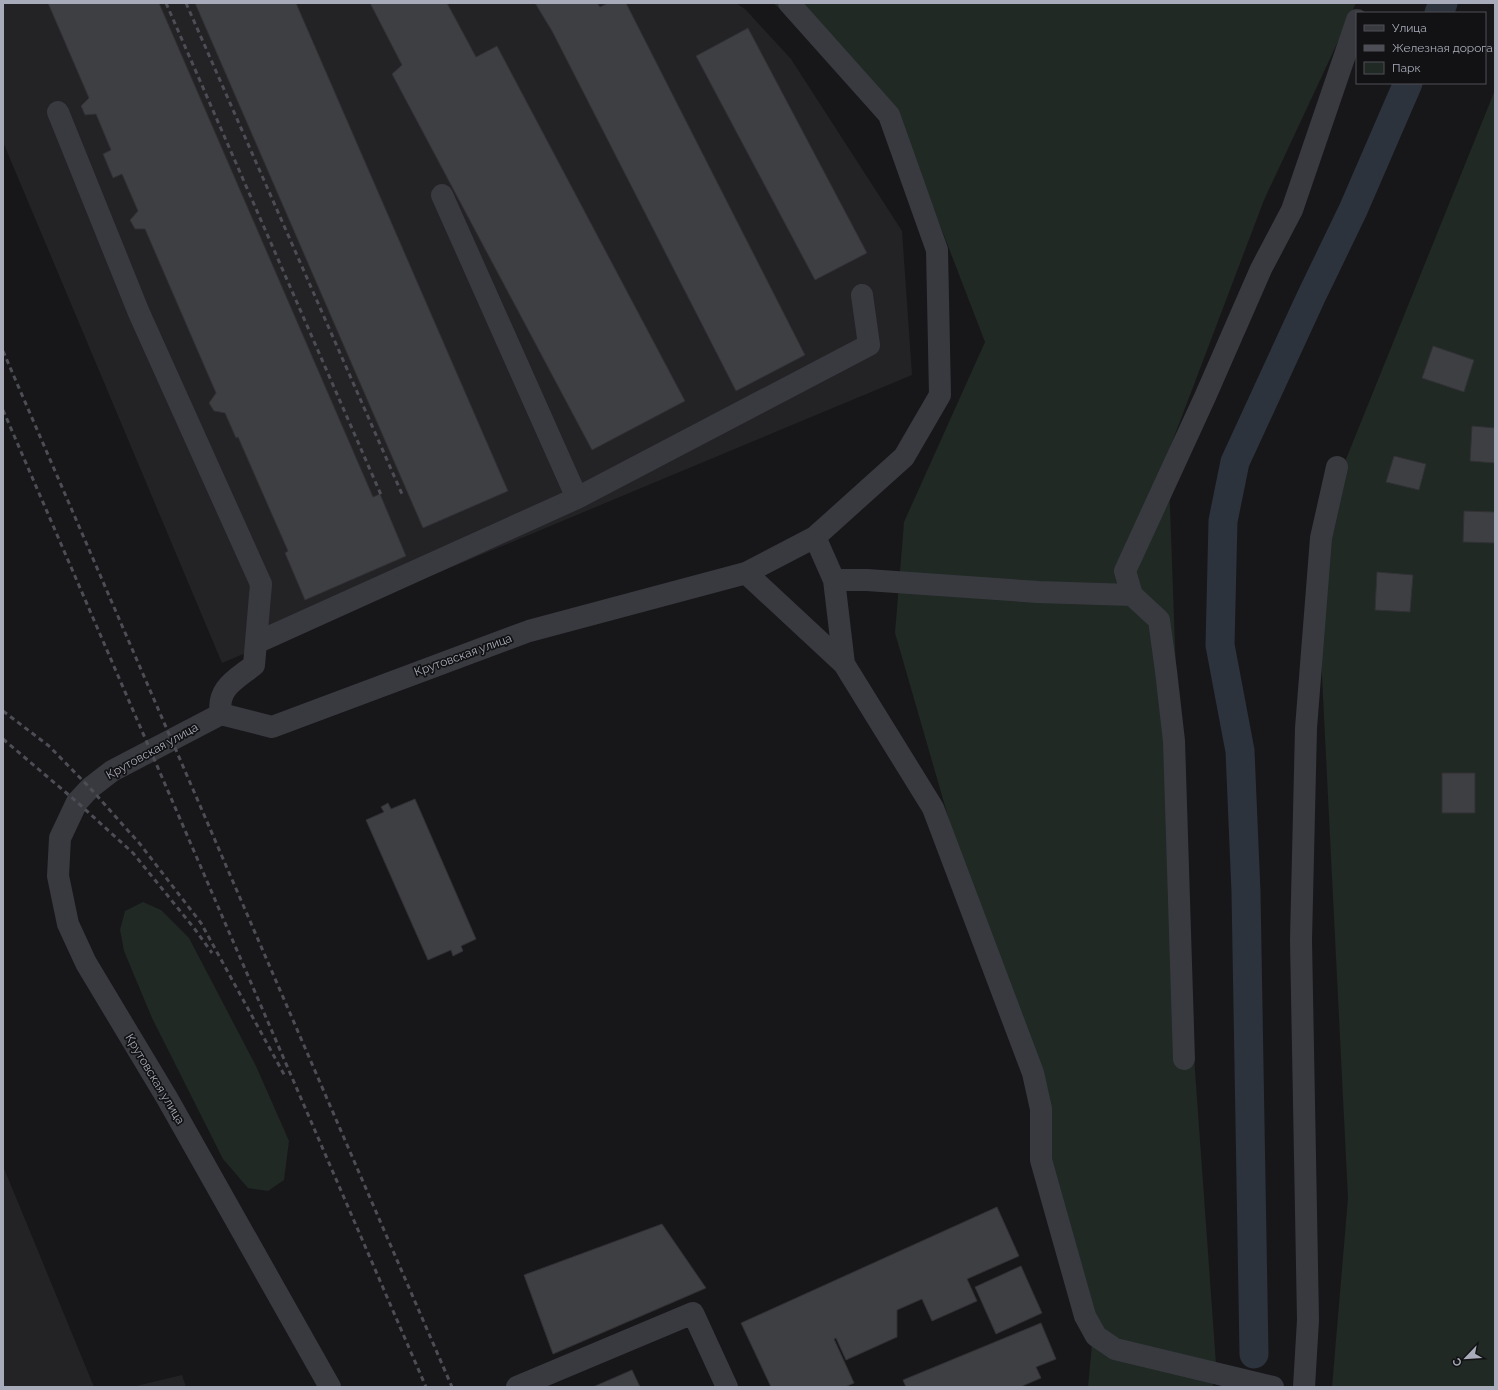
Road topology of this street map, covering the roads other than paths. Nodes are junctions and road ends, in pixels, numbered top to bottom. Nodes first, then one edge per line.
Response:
1 (789, 3) edge
2 (1356, 23) edge
3 (58, 112) dead end
4 (442, 195) dead end
5 (862, 295) dead end
6 (1336, 467) dead end
7 (577, 498) junction
8 (814, 537) junction
9 (746, 573) junction
10 (834, 580) junction
11 (1132, 596) junction
12 (256, 644) junction
13 (844, 664) junction
14 (221, 714) junction
15 (1184, 1059) dead end
16 (330, 1387) edge
17 (517, 1387) edge
18 (727, 1387) edge
19 (1273, 1387) edge
20 (1304, 1387) edge

1 - 8 street, Крутовская улица
2 - 11 street
3 - 12 street
4 - 7 street
5 - 7 street
6 - 20 street
7 - 12 street
8 - 9 street, Крутовская улица
8 - 10 street
9 - 13 street
9 - 14 street, Крутовская улица
10 - 11 street
10 - 13 street
11 - 15 street
12 - 14 street
13 - 19 street
14 - 16 street, Крутовская улица
17 - 18 street

